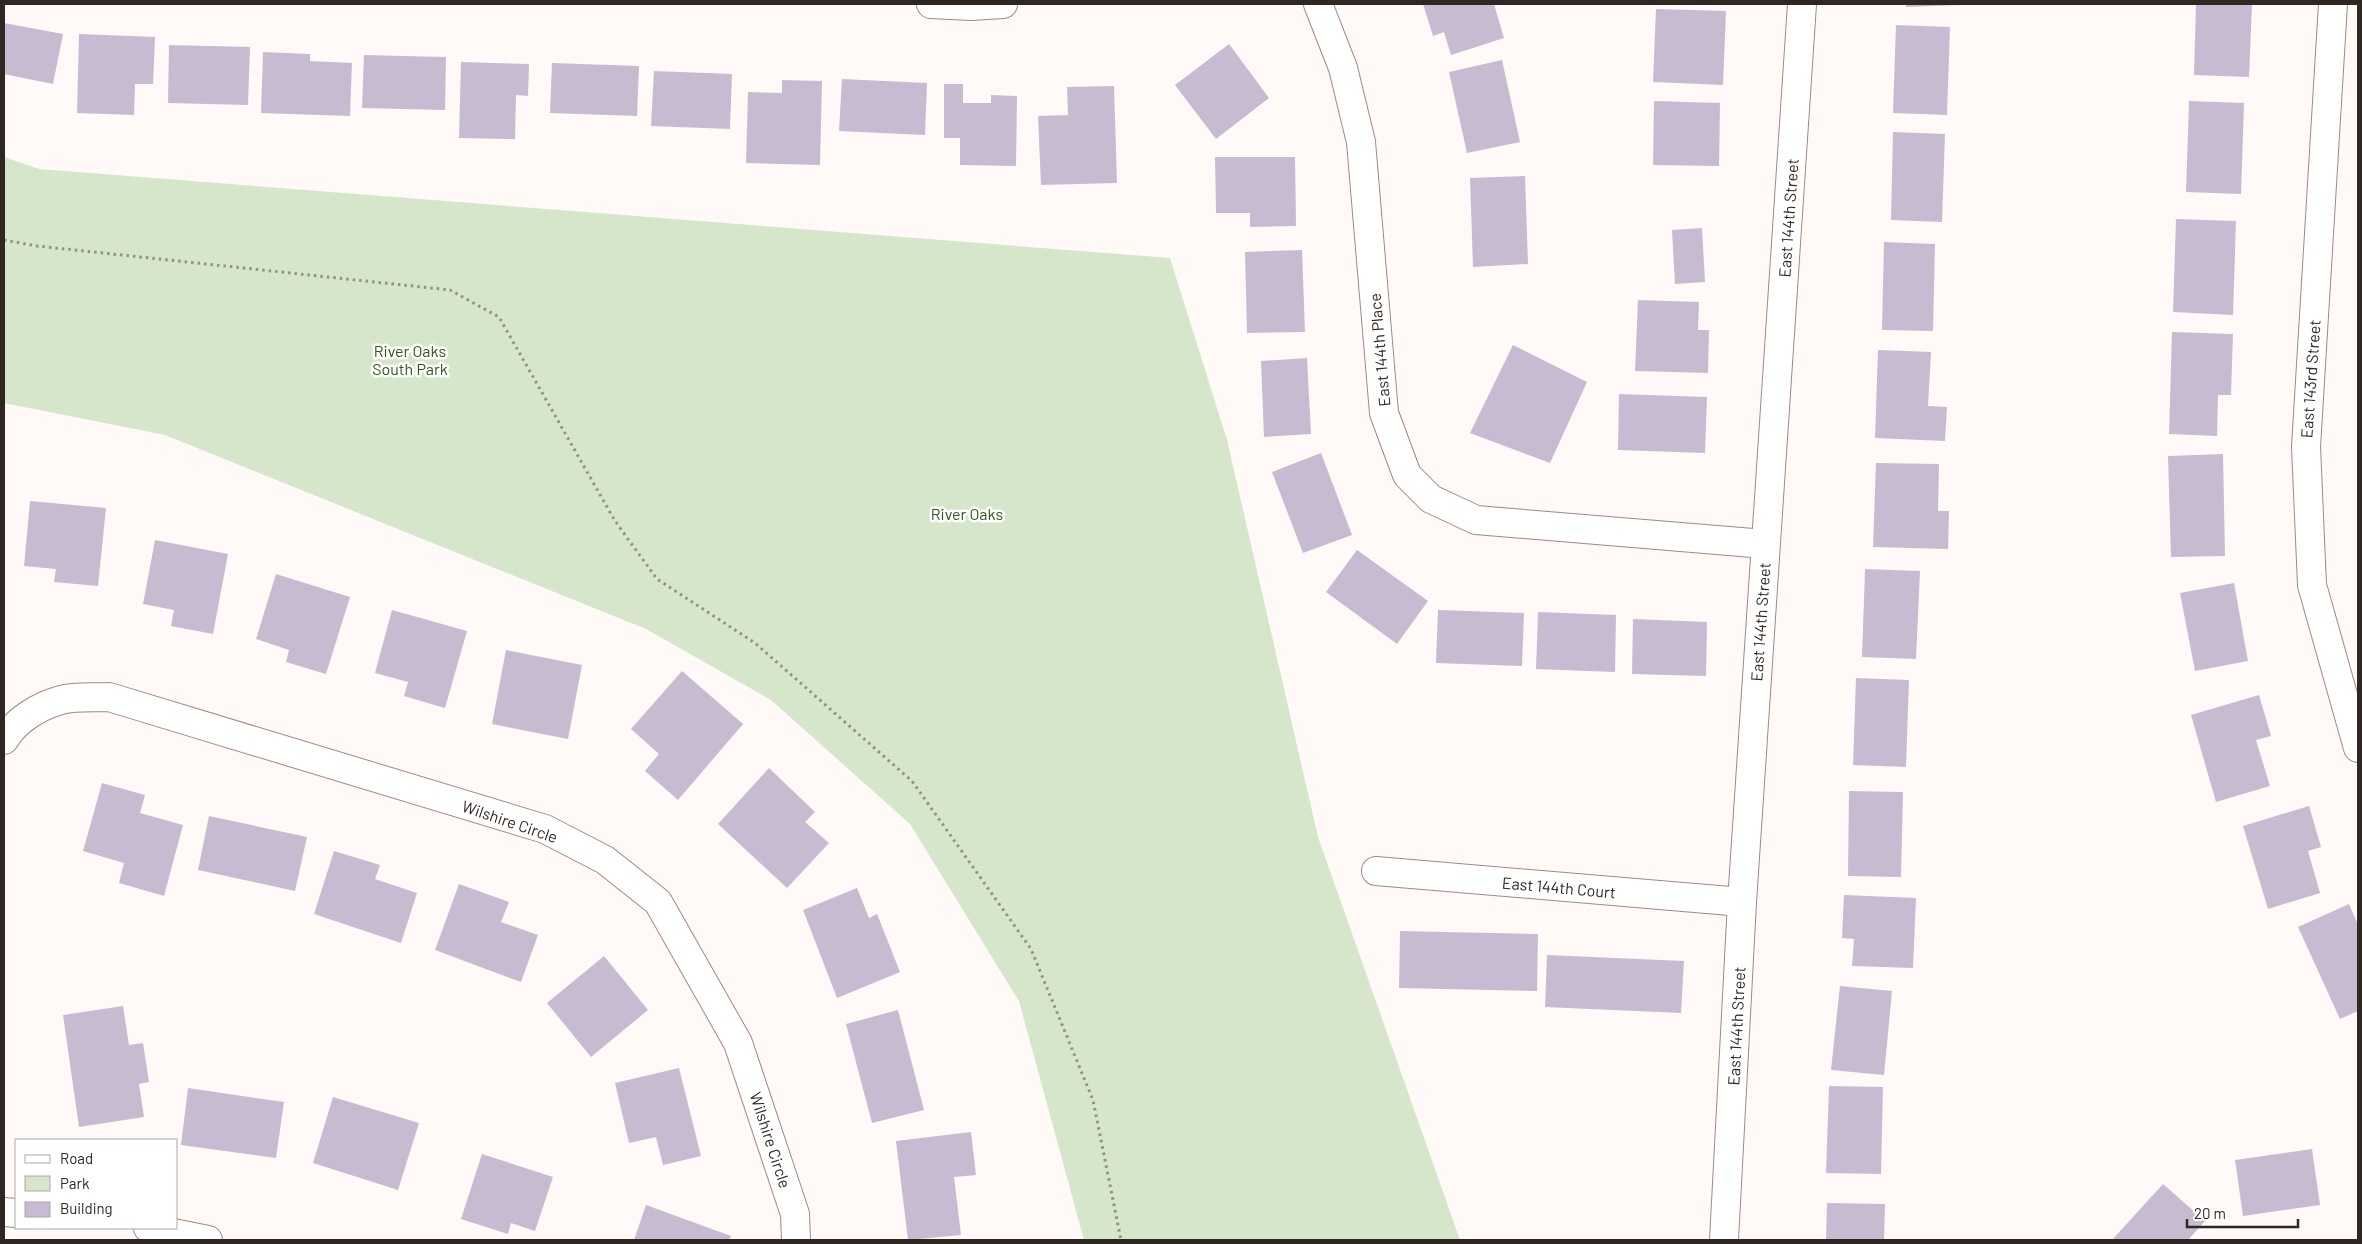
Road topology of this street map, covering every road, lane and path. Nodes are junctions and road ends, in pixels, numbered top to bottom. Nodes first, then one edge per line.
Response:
1 (931, 4) edge
2 (1003, 4) edge
3 (1318, 4) edge
4 (1802, 4) edge
5 (2333, 4) edge
6 (4, 240) edge
7 (1765, 544) junction
8 (4, 740) edge
9 (2358, 748) edge
10 (1376, 872) dead end
11 (1742, 902) junction
12 (153, 1229) edge
13 (208, 1240) edge
14 (796, 1240) edge
15 (1121, 1240) edge
16 (1724, 1240) edge

1 - 2 street
3 - 7 street, East 144th Place
4 - 7 street, East 144th Street
5 - 9 street, East 143rd Street
6 - 15 path
7 - 11 street, East 144th Street
8 - 14 street, Wilshire Circle
10 - 11 street, East 144th Court
11 - 16 street, East 144th Street
12 - 13 street

